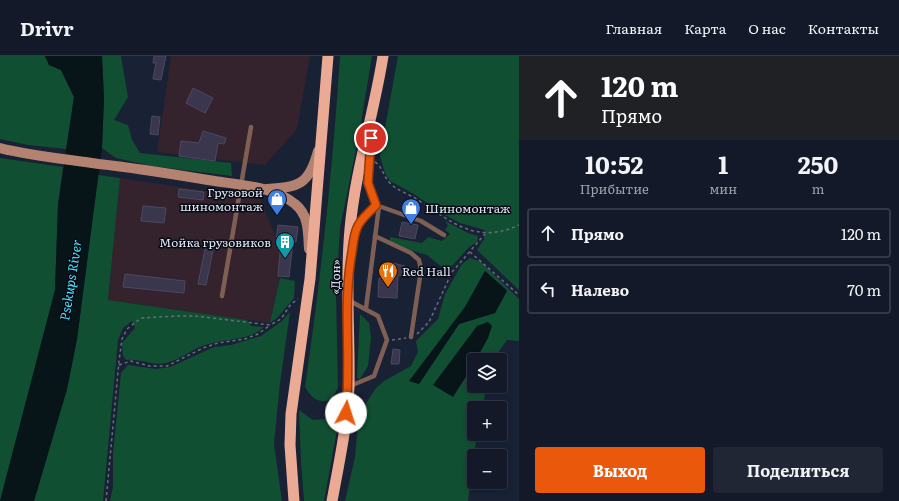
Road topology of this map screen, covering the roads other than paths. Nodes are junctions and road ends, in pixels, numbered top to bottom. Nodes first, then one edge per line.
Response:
1 (328, 56) edge
2 (383, 56) edge
3 (373, 111) junction
4 (252, 127) dead end
5 (324, 127) junction
6 (0, 148) edge
7 (241, 186) junction
8 (263, 189) junction
9 (378, 205) junction
10 (444, 235) dead end
11 (375, 236) junction
12 (348, 276) junction
13 (310, 279) junction
14 (222, 296) dead end
15 (348, 300) junction
16 (366, 308) junction
17 (411, 337) road end
18 (348, 387) junction
19 (294, 501) edge
20 (332, 501) edge

1 - 5 highway, «Дон»
2 - 3 highway, «Дон»
3 - 9 lane
3 - 12 highway, «Дон»
4 - 7 lane
5 - 8 main road
5 - 13 highway, «Дон»
6 - 7 main road
7 - 8 main road
7 - 14 lane
8 - 13 main road
9 - 10 lane
9 - 11 lane
9 - 12 lane
11 - 16 lane
11 - 17 lane
12 - 15 highway, «Дон»
13 - 19 highway, «Дон»
15 - 16 lane
15 - 18 highway, «Дон»
16 - 18 lane
18 - 20 highway, «Дон»

